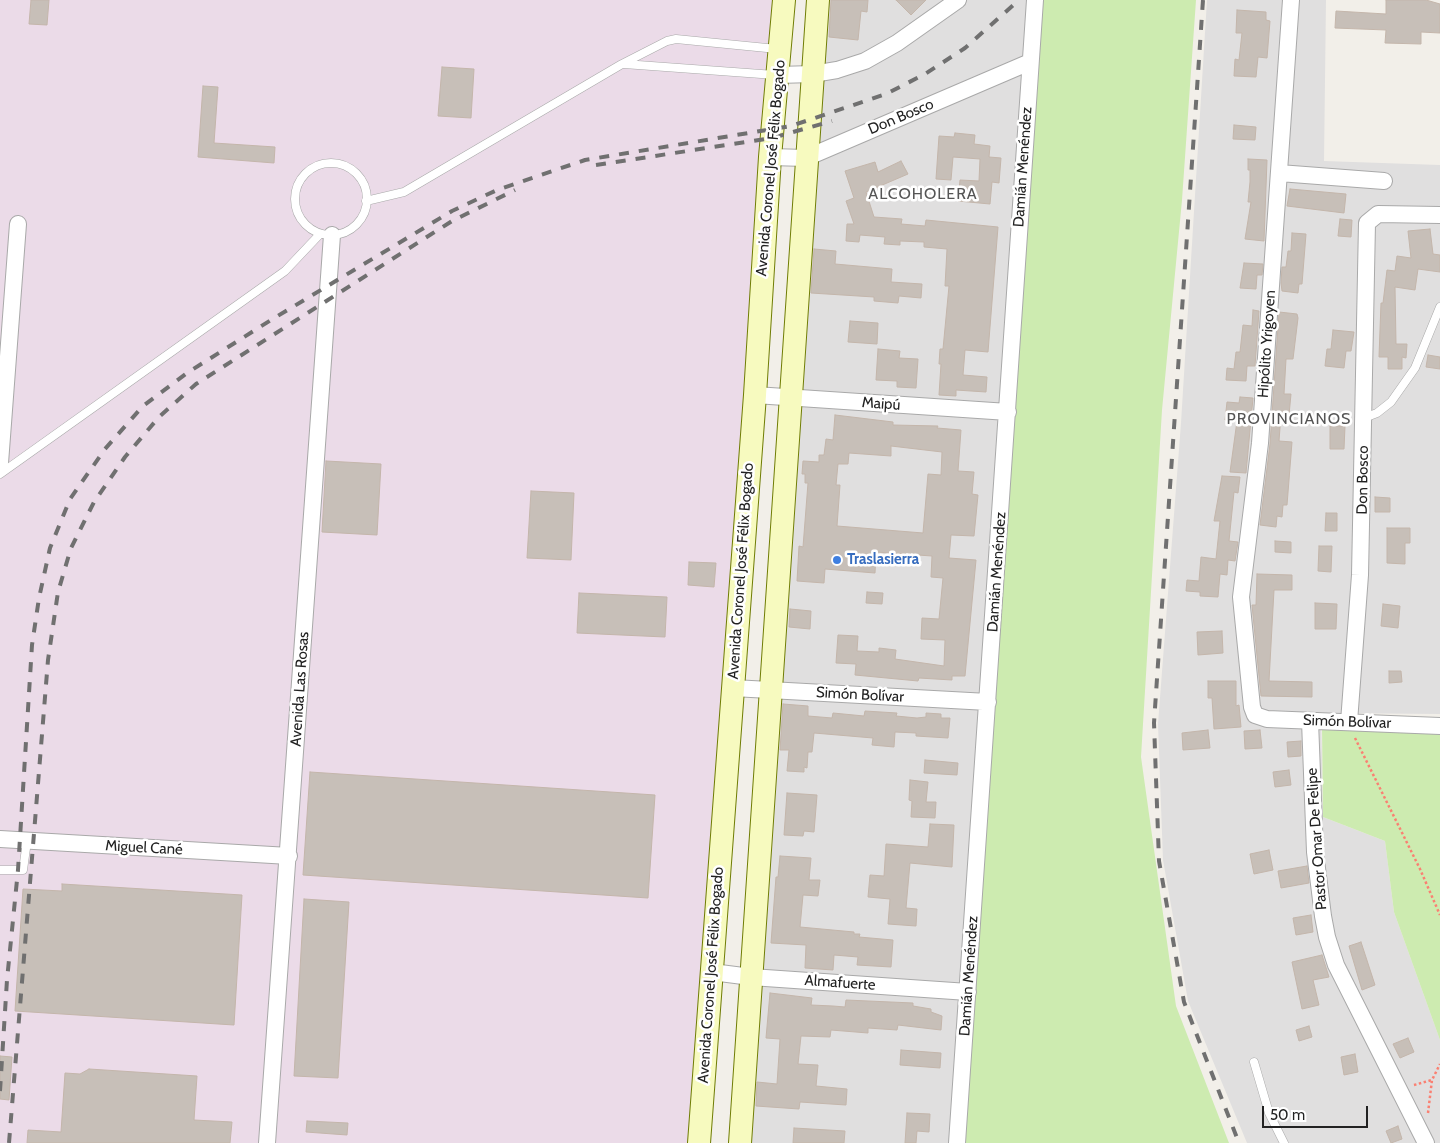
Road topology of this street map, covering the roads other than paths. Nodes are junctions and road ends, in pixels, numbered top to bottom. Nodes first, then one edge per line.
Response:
1 (784, 0) edge
2 (818, 0) edge
3 (958, 0) edge
4 (1036, 0) edge
5 (1291, 0) edge
6 (780, 50) junction
7 (1030, 62) junction
8 (622, 64) junction
9 (813, 74) junction
10 (778, 75) junction
11 (770, 157) junction
12 (806, 158) junction
13 (1279, 173) junction
14 (1384, 181) dead end
15 (366, 201) junction
16 (1440, 215) edge
17 (18, 224) dead end
18 (326, 235) junction
19 (1440, 307) edge
20 (755, 395) junction
21 (791, 398) junction
22 (1008, 412) junction
23 (1364, 418) junction
24 (0, 463) edge
25 (0, 474) edge
26 (733, 688) junction
27 (771, 689) junction
28 (988, 702) junction
29 (1255, 716) joint
30 (1310, 721) junction
31 (1348, 722) junction
32 (1440, 726) edge
33 (0, 839) edge
34 (27, 841) junction
35 (289, 856) junction
36 (0, 870) edge
37 (712, 972) junction
38 (751, 977) junction
39 (968, 992) junction
40 (1254, 1062) dead end
41 (267, 1143) edge
42 (699, 1143) edge
43 (740, 1143) edge
44 (957, 1143) edge
45 (1284, 1143) edge
46 (1426, 1143) edge

1 - 6 main road, Avenida Coronel José Félix Bogado
2 - 9 main road
3 - 9 street
4 - 7 street, Damián Menéndez
5 - 13 street, Hipólito Yrigoyen
6 - 8 lane
6 - 10 main road, Avenida Coronel José Félix Bogado
7 - 12 street, Don Bosco
7 - 22 street, Damián Menéndez
8 - 10 lane
8 - 15 lane
9 - 10 street
9 - 12 main road
10 - 11 main road, Avenida Coronel José Félix Bogado
11 - 12 street, Don Bosco
11 - 20 main road, Avenida Coronel José Félix Bogado
12 - 21 main road
13 - 14 street
13 - 29 street, Hipólito Yrigoyen
15 - 18 lane
15 - 18 lane
16 - 23 street, Don Bosco
17 - 24 street
18 - 25 lane
18 - 35 street, Avenida Las Rosas
19 - 23 lane
20 - 21 street, Maipú
20 - 26 main road, Avenida Coronel José Félix Bogado
21 - 22 street, Maipú
21 - 27 main road
22 - 28 street, Damián Menéndez
23 - 31 street, Don Bosco
26 - 27 street, Simón Bolívar
26 - 37 main road, Avenida Coronel José Félix Bogado
27 - 28 street, Simón Bolívar
27 - 38 main road
28 - 39 street, Damián Menéndez
29 - 30 street, Simón Bolívar
30 - 31 street, Simón Bolívar
30 - 46 street, Pastor Omar De Felipe
31 - 32 street, Simón Bolívar
33 - 34 street, Miguel Cané
34 - 35 street, Miguel Cané
34 - 36 lane
35 - 41 street, Avenida Las Rosas
37 - 38 street, Almafuerte
37 - 42 main road, Avenida Coronel José Félix Bogado
38 - 39 street, Almafuerte
38 - 43 main road
39 - 44 street, Damián Menéndez
40 - 45 lane

